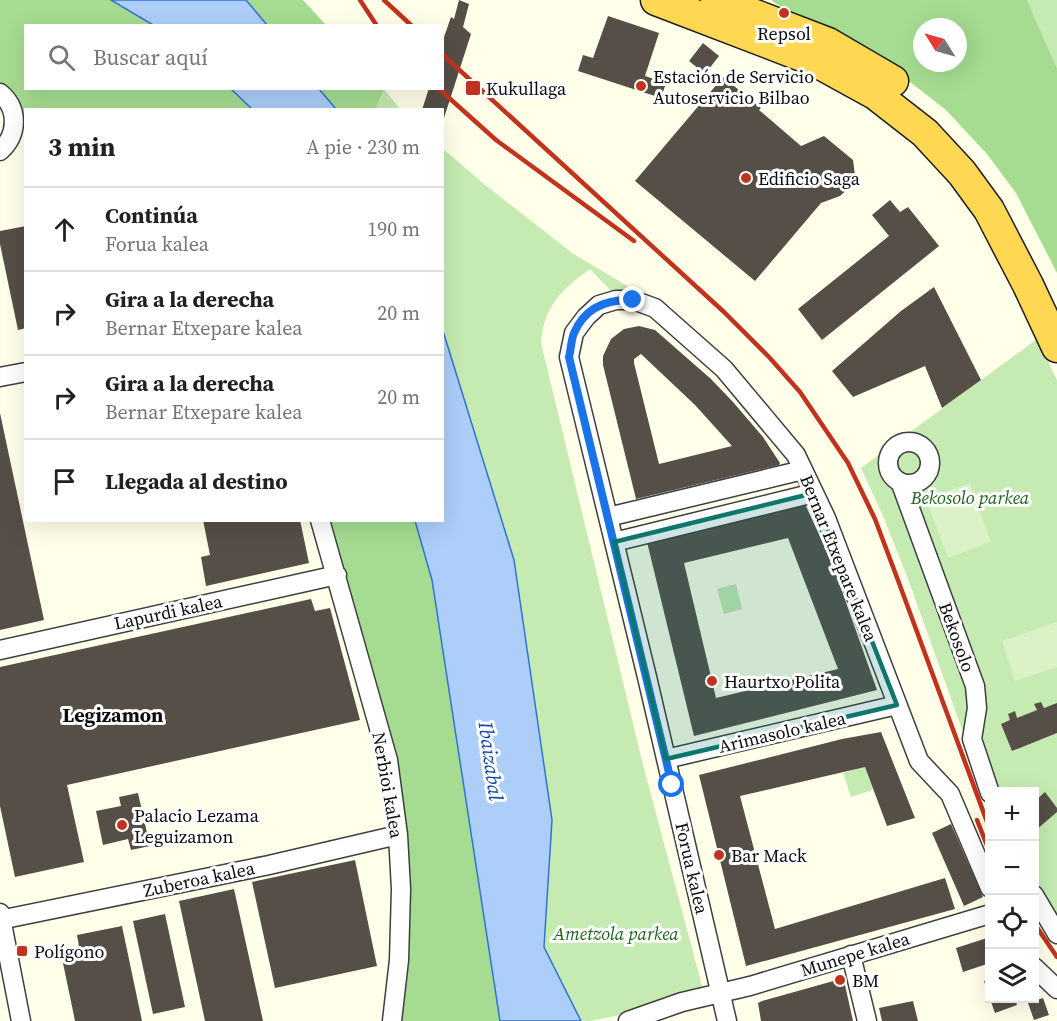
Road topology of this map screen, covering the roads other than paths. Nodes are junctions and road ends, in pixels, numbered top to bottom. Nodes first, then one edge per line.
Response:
1 (656, 0) edge
2 (716, 0) edge
3 (0, 93) edge
4 (19, 133) edge
5 (0, 151) edge
6 (1057, 298) edge
7 (1057, 347) edge
8 (569, 357) joint
9 (24, 372) edge
10 (0, 377) edge
11 (803, 470) junction
12 (902, 484) dead end
13 (814, 493) junction
14 (608, 517) junction
15 (321, 522) edge
16 (614, 542) junction
17 (337, 576) junction
18 (0, 650) edge
19 (897, 705) junction
20 (666, 759) junction
21 (988, 787) edge
22 (398, 835) junction
23 (985, 876) edge
24 (1039, 902) edge
25 (985, 915) edge
26 (1, 917) edge
27 (1057, 934) edge
28 (851, 955) junction
29 (1039, 971) edge
30 (1057, 989) edge
31 (721, 994) junction
32 (21, 1021) edge
33 (392, 1021) edge
34 (628, 1021) edge
35 (727, 1021) edge
36 (867, 1021) edge

1 - 7 highway
2 - 6 highway
3 - 4 street
4 - 5 street
8 - 11 street, Bernar Etxepare kalea
8 - 14 street, Forua kalea
9 - 10 street
11 - 13 street, Bernar Etxepare kalea
11 - 14 street
12 - 21 street, Bekosolo
13 - 16 street
13 - 19 street, Bernar Etxepare kalea
14 - 16 street, Forua kalea
15 - 17 street, Nerbioi kalea
16 - 20 street, Forua kalea
17 - 18 street, Lapurdi kalea
17 - 22 street, Nerbioi kalea
19 - 20 street, Arimasolo kalea
19 - 23 street, Bernar Etxepare kalea
20 - 31 street, Forua kalea
22 - 26 street, Zuberoa kalea
22 - 33 street, Nerbioi kalea
24 - 27 street
25 - 28 street, Munepe kalea
26 - 32 street
28 - 31 street, Munepe kalea
28 - 36 street
29 - 30 street
31 - 34 street
31 - 35 street, Forua kalea

